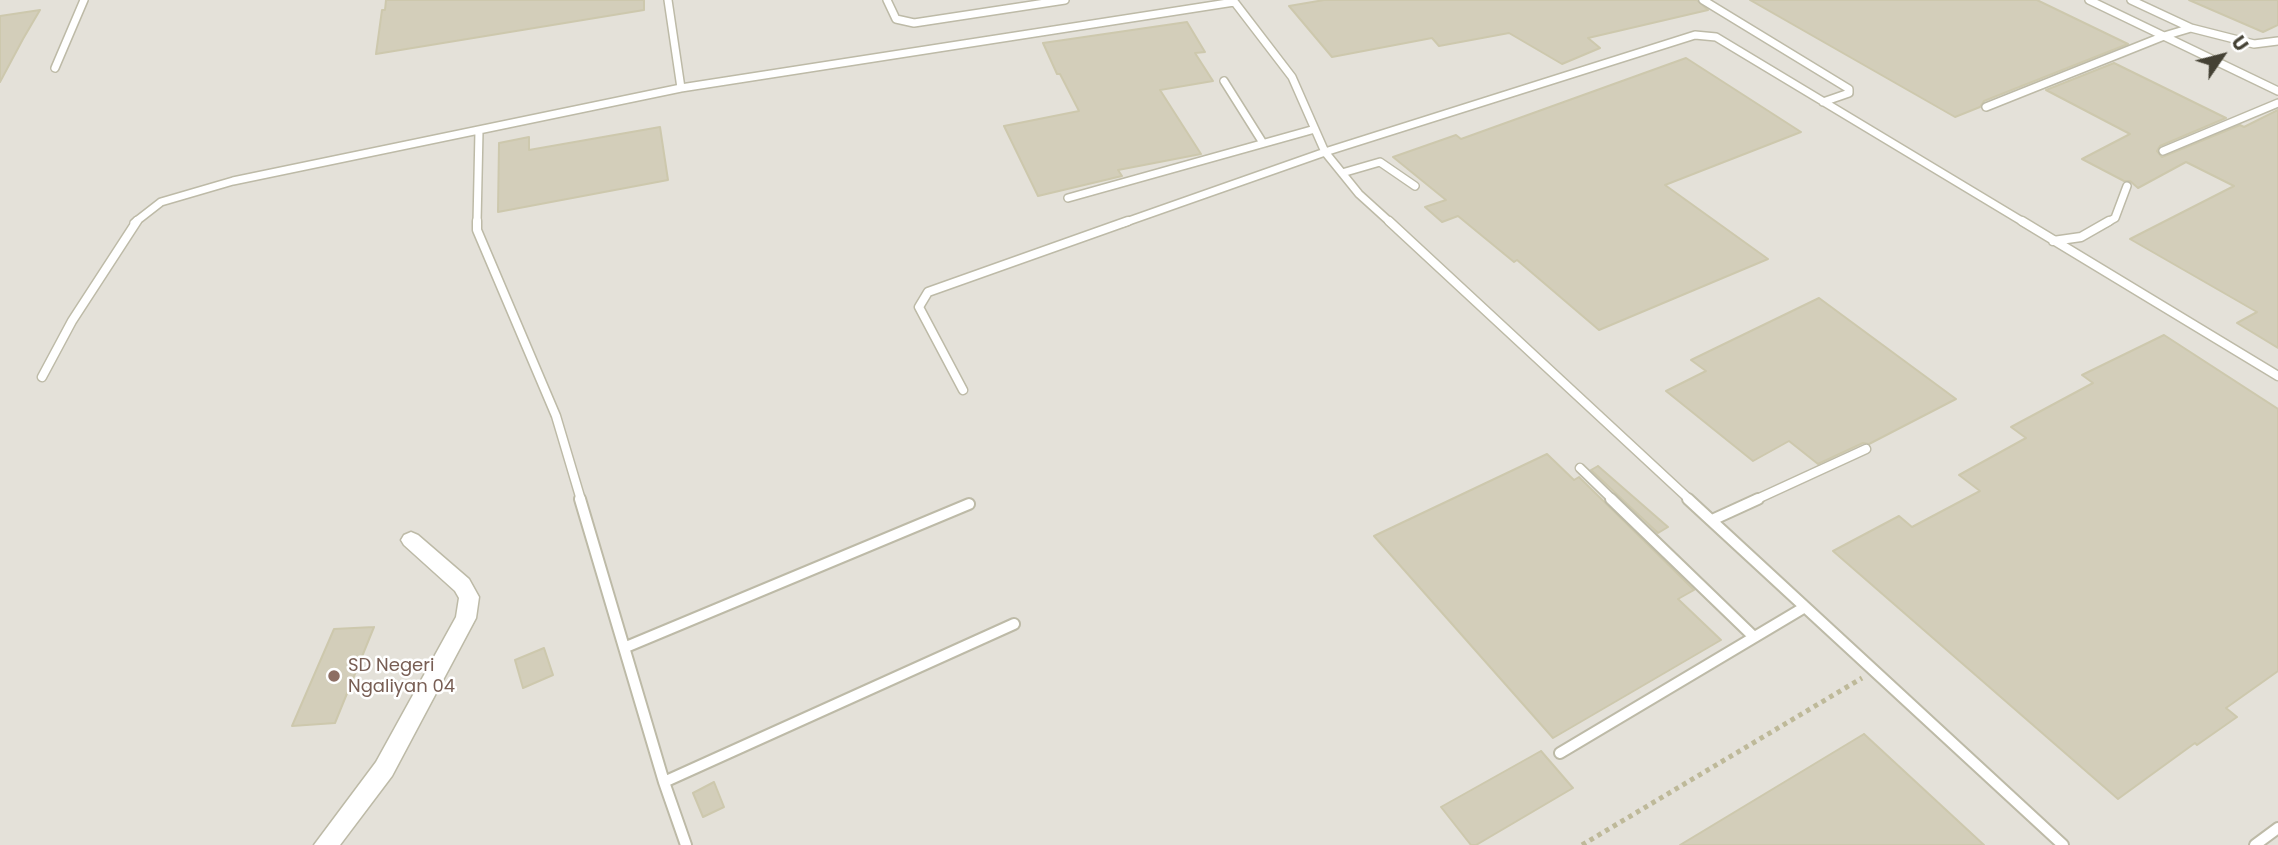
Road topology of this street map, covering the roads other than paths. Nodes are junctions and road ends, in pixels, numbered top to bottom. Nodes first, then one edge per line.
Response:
1 (84, 0) edge
2 (668, 0) edge
3 (887, 0) edge
4 (1065, 0) edge
5 (1703, 0) edge
6 (2089, 0) edge
7 (2131, 0) edge
8 (1233, 1) edge
9 (2192, 28) junction
10 (2164, 36) junction
11 (2278, 41) edge
12 (55, 68) dead end
13 (1224, 81) dead end
14 (681, 88) junction
15 (2278, 91) edge
16 (1823, 102) junction
17 (2278, 103) edge
18 (1986, 107) dead end
19 (1315, 130) junction
20 (479, 131) junction
21 (1264, 143) junction
22 (2162, 151) dead end
23 (1325, 152) junction
24 (1342, 173) junction
25 (1415, 186) dead end
26 (2127, 186) dead end
27 (1068, 198) dead end
28 (2053, 241) junction
29 (2278, 376) edge
30 (42, 377) dead end
31 (963, 390) dead end
32 (1866, 449) dead end
33 (1580, 468) dead end
34 (969, 504) dead end
35 (1712, 520) junction
36 (411, 540) dead end
37 (1805, 607) junction
38 (1014, 624) dead end
39 (1754, 637) junction
40 (626, 647) junction
41 (1560, 753) dead end
42 (664, 782) junction
43 (2278, 828) edge
44 (326, 845) edge
45 (685, 845) edge
46 (2063, 845) edge
47 (2255, 845) edge

1 - 12 lane
2 - 14 lane
3 - 4 lane
5 - 16 lane
6 - 10 lane
7 - 9 lane
8 - 14 lane
8 - 19 lane
9 - 10 lane
9 - 11 lane
10 - 15 lane
10 - 18 lane
13 - 21 lane
14 - 20 lane
16 - 23 lane
16 - 28 lane
17 - 22 lane
19 - 21 lane
19 - 23 lane
20 - 30 lane
20 - 40 lane
21 - 27 lane
23 - 24 lane
23 - 31 lane
24 - 25 lane
24 - 35 lane
26 - 28 lane
28 - 29 lane
32 - 35 lane
33 - 39 lane
34 - 40 lane
35 - 37 lane
36 - 44 street
37 - 39 lane
37 - 46 lane
38 - 42 lane
39 - 41 lane
40 - 42 lane
42 - 45 lane
43 - 47 lane

